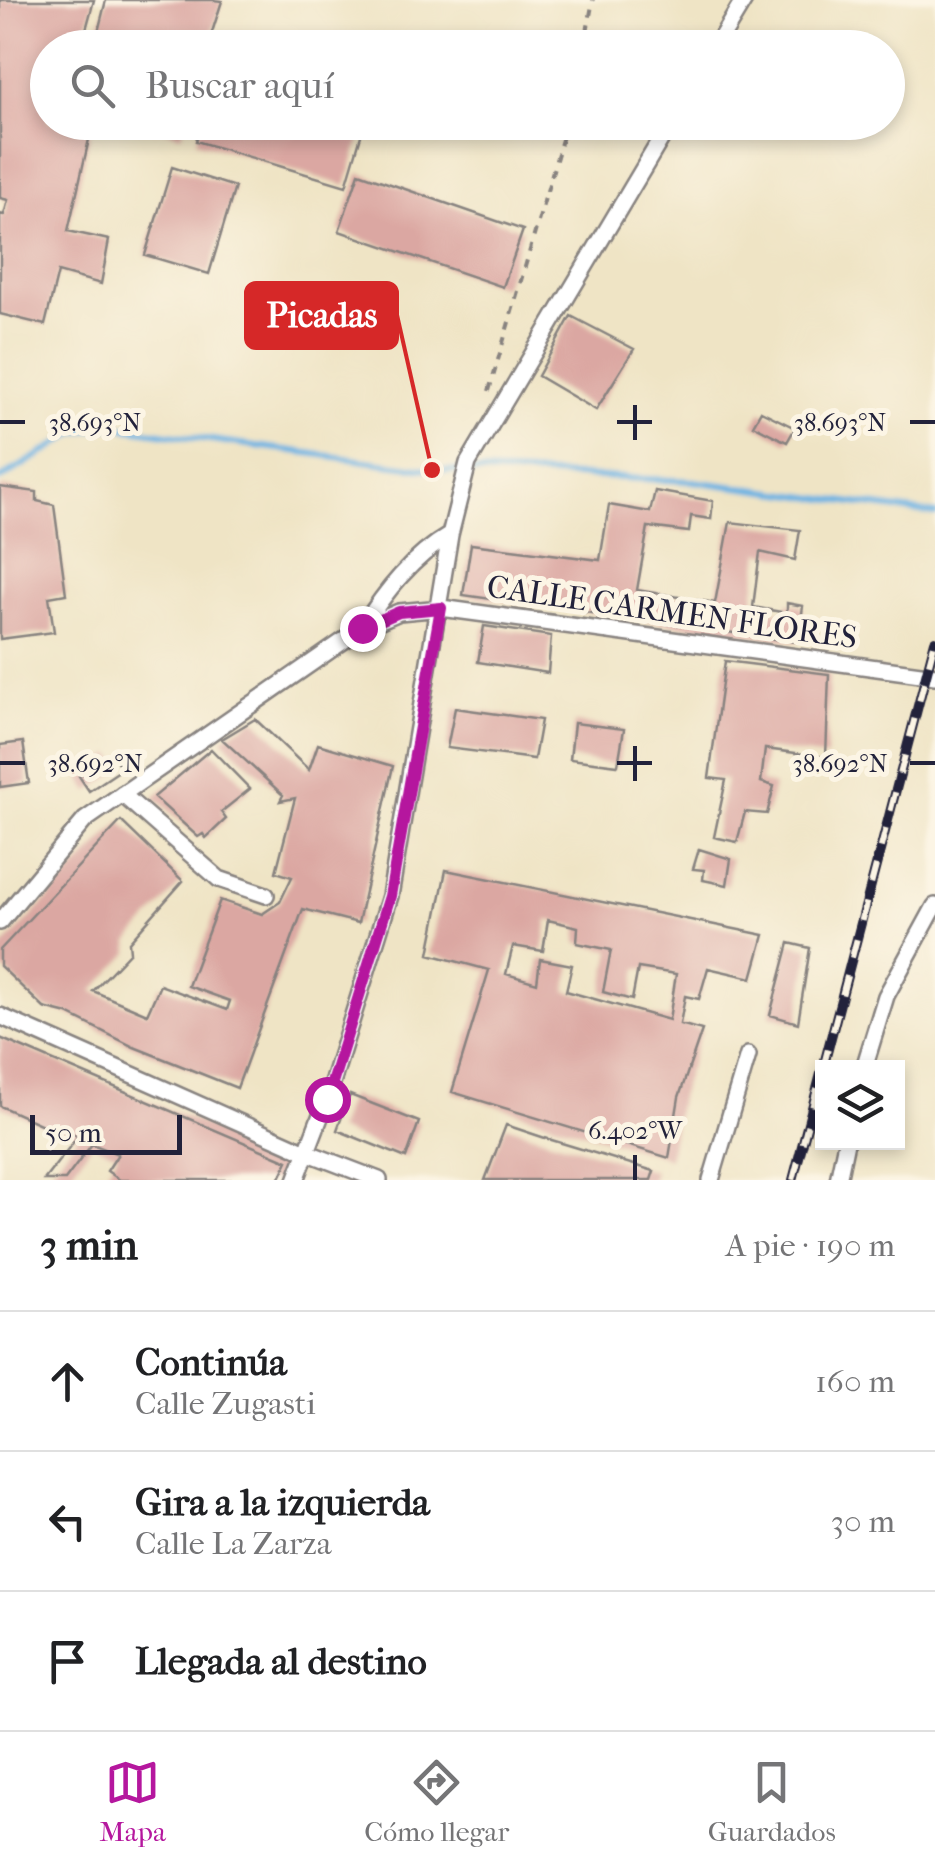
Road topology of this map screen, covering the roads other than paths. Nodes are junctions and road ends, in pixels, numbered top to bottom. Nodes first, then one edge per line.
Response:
1 (744, 0) edge
2 (726, 30) edge
3 (660, 140) edge
4 (450, 535) junction
5 (441, 608) junction
6 (362, 628) junction
7 (935, 676) edge
8 (122, 794) junction
9 (266, 894) dead end
10 (935, 906) edge
11 (0, 922) edge
12 (0, 1016) edge
13 (748, 1054) dead end
14 (866, 1060) edge
15 (844, 1150) edge
16 (306, 1152) junction
17 (296, 1180) edge
18 (379, 1180) edge
19 (711, 1180) edge
20 (838, 1180) edge

1 - 2 street
3 - 4 street
4 - 5 street
4 - 6 street
5 - 6 street, CALLE CARMEN FLORES
5 - 7 street, CALLE CARMEN FLORES
5 - 16 street
6 - 8 street
8 - 9 street
8 - 11 street
10 - 14 street
12 - 16 street
13 - 19 street
15 - 20 street
16 - 17 street
16 - 18 street

